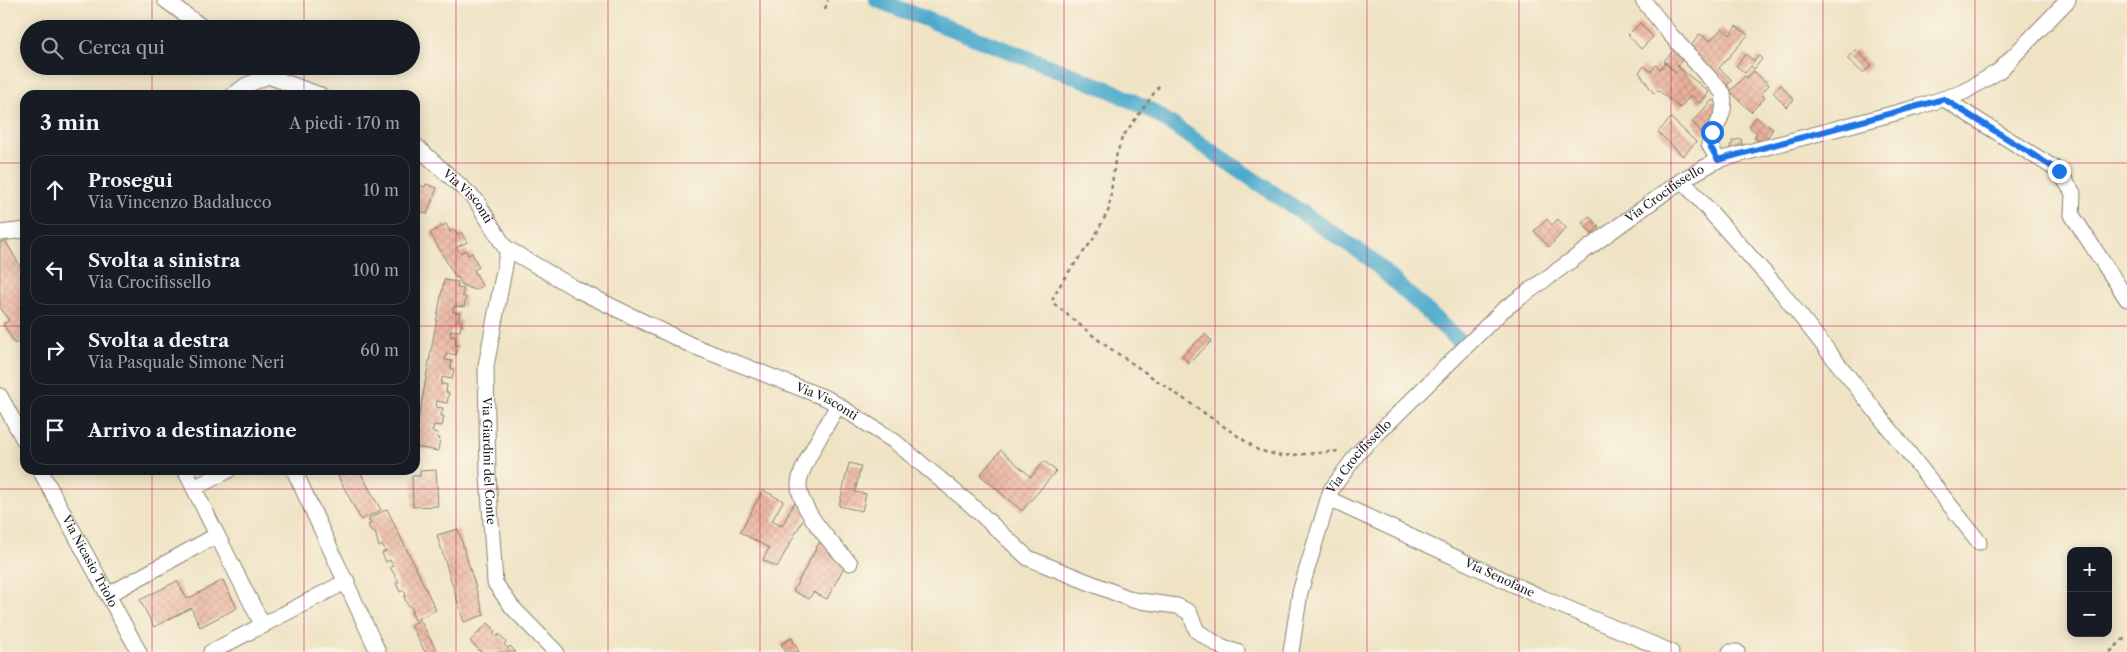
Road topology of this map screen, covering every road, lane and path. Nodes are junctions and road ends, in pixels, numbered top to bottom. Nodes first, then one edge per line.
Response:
1 (165, 0) edge
2 (828, 0) edge
3 (1643, 0) edge
4 (2068, 0) edge
5 (825, 8) dead end
6 (193, 20) edge
7 (268, 76) joint
8 (1159, 86) dead end
9 (240, 90) edge
10 (306, 90) edge
11 (1944, 99) junction
12 (420, 150) edge
13 (1718, 160) junction
14 (1682, 180) junction
15 (20, 231) edge
16 (0, 233) edge
17 (508, 249) junction
18 (2127, 299) edge
19 (0, 396) edge
20 (838, 405) junction
21 (20, 433) edge
22 (1355, 458) junction
23 (43, 475) edge
24 (188, 475) edge
25 (219, 475) edge
26 (296, 475) edge
27 (194, 488) junction
28 (1329, 500) junction
29 (217, 535) junction
30 (1980, 542) dead end
31 (850, 563) dead end
32 (347, 582) junction
33 (108, 595) junction
34 (263, 626) junction
35 (2127, 636) edge
36 (139, 652) edge
37 (210, 652) edge
38 (378, 652) edge
39 (556, 652) edge
40 (1237, 652) edge
41 (1291, 652) edge
42 (1670, 652) edge
43 (1730, 652) edge
44 (1737, 652) edge
45 (2110, 652) edge

1 - 6 street
2 - 5 path
3 - 13 street
4 - 11 street, Via Crocifissello
7 - 9 street
7 - 10 street
8 - 22 path
11 - 13 street, Via Crocifissello
11 - 18 street
12 - 17 street, Via Visconti
13 - 14 street, Via Crocifissello
14 - 22 street, Via Crocifissello
14 - 30 street
15 - 16 street
17 - 20 street, Via Visconti
17 - 39 street, Via Giardini del Conte
19 - 21 street
20 - 31 street
20 - 40 street, Via Visconti
22 - 28 street, Via Crocifissello
23 - 33 street, Via Nicasio Triolo
24 - 27 street
25 - 27 street
26 - 32 street
27 - 29 street
28 - 41 street, Via Crocifissello
28 - 42 street, Via Senofane
29 - 33 street
29 - 34 street
32 - 34 street
32 - 38 street
33 - 36 street, Via Nicasio Triolo
34 - 37 street
35 - 45 path
43 - 44 street

